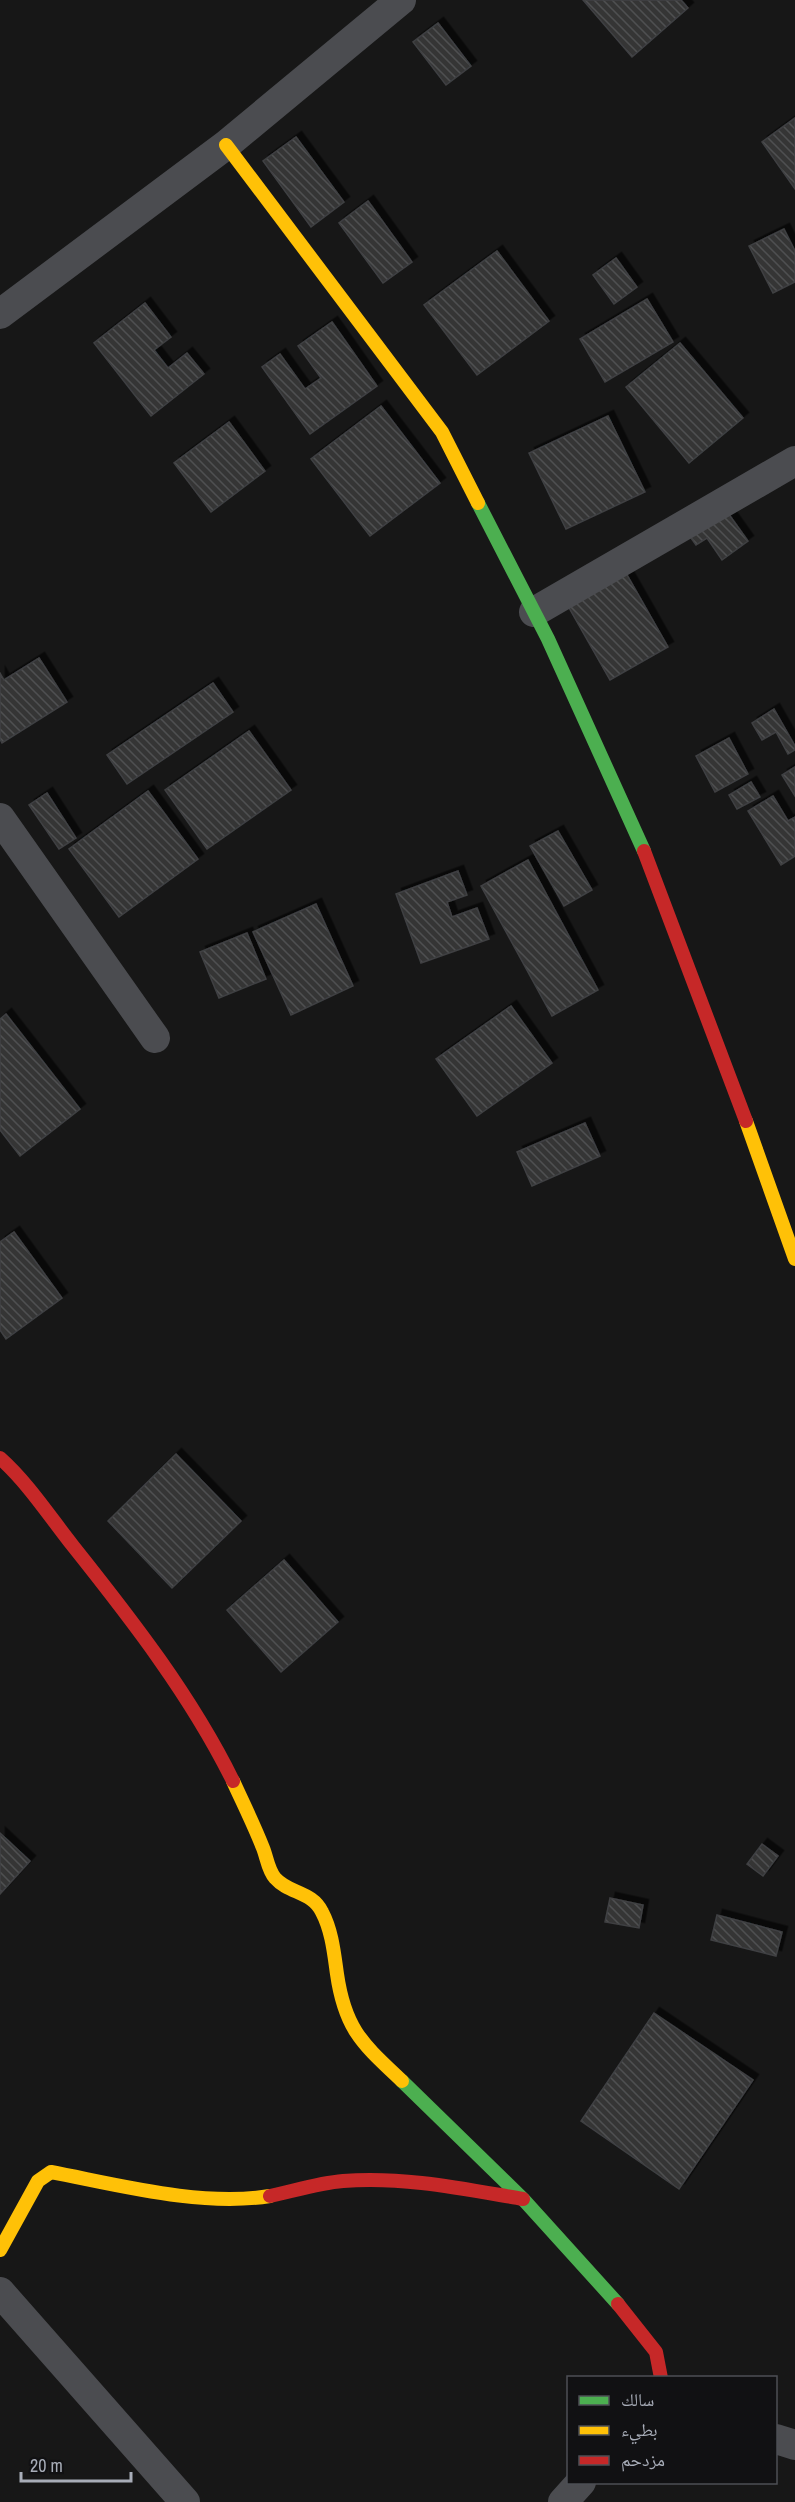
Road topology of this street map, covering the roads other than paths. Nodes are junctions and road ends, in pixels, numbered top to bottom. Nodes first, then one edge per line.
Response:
1 (382, 5) edge
2 (226, 145) junction
3 (0, 314) edge
4 (795, 461) edge
5 (534, 612) junction
6 (0, 818) edge
7 (154, 1038) dead end
8 (795, 1259) edge
9 (0, 1458) edge
10 (523, 2199) junction
11 (0, 2250) edge
12 (0, 2292) edge
13 (661, 2376) edge
14 (777, 2439) edge
15 (795, 2445) edge
16 (579, 2484) edge
17 (185, 2502) edge
18 (562, 2502) edge

1 - 2 street
2 - 3 street
2 - 5 street
4 - 5 street
5 - 8 street
6 - 7 street
9 - 10 street
10 - 11 street
10 - 13 street
12 - 17 street
14 - 15 street
16 - 18 street

